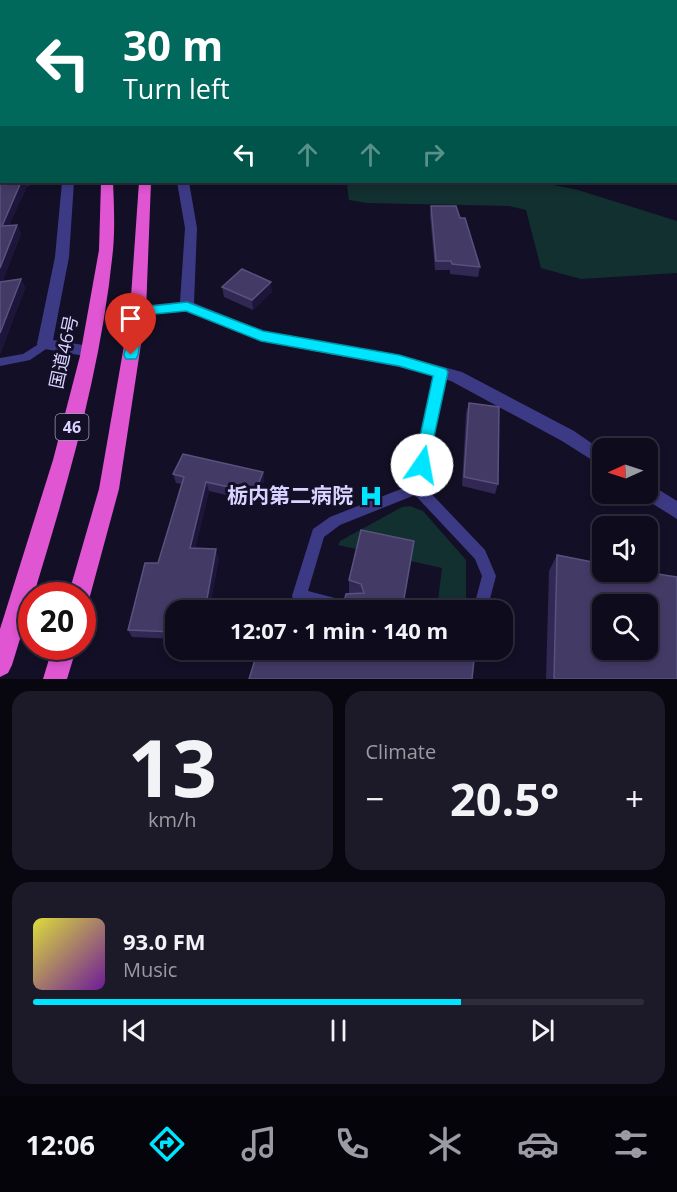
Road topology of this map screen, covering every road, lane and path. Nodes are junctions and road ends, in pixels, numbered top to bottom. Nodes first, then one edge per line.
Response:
1 (68, 183) edge
2 (107, 183) edge
3 (145, 183) edge
4 (183, 183) edge
5 (187, 306) junction
6 (138, 311) junction
7 (45, 344) junction
8 (90, 351) junction
9 (0, 362) edge
10 (441, 372) junction
11 (592, 452) edge
12 (417, 488) junction
13 (658, 498) edge
14 (677, 511) edge
15 (83, 582) edge
16 (315, 600) edge
17 (483, 600) edge
18 (60, 660) edge
19 (0, 665) edge
20 (55, 679) edge

1 - 7 street
2 - 8 highway, 国道46号 / 46
3 - 6 highway
4 - 5 street
5 - 6 street
5 - 10 street
6 - 15 highway
7 - 8 street
7 - 9 lane
8 - 19 highway, 国道46号 / 46
10 - 11 street
10 - 12 lane
12 - 16 lane
12 - 17 lane
13 - 14 street
18 - 20 highway

